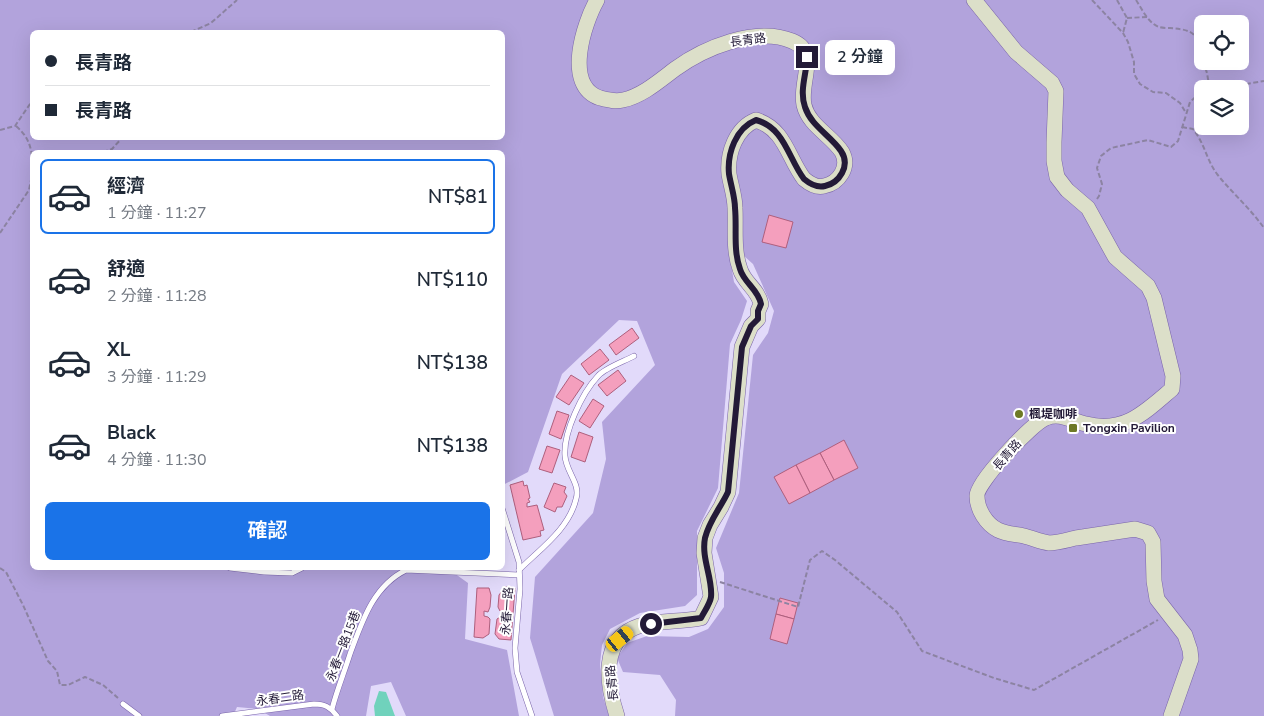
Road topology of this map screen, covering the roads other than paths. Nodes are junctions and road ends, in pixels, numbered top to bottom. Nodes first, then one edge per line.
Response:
1 (597, 0) edge
2 (974, 0) edge
3 (634, 356) dead end
4 (505, 518) edge
5 (247, 570) edge
6 (299, 570) edge
7 (519, 572) junction
8 (123, 704) road end
9 (332, 709) junction
10 (139, 716) edge
11 (222, 716) edge
12 (337, 716) edge
13 (532, 716) edge
14 (617, 716) edge
15 (1171, 716) edge

1 - 14 street, 長青路
2 - 15 street, 長青路
3 - 7 lane
4 - 7 lane, 永春一路
5 - 6 lane
7 - 9 lane, 永春一路15巷
7 - 13 lane, 永春一路
8 - 10 lane
9 - 11 lane, 永春二路
9 - 12 lane

